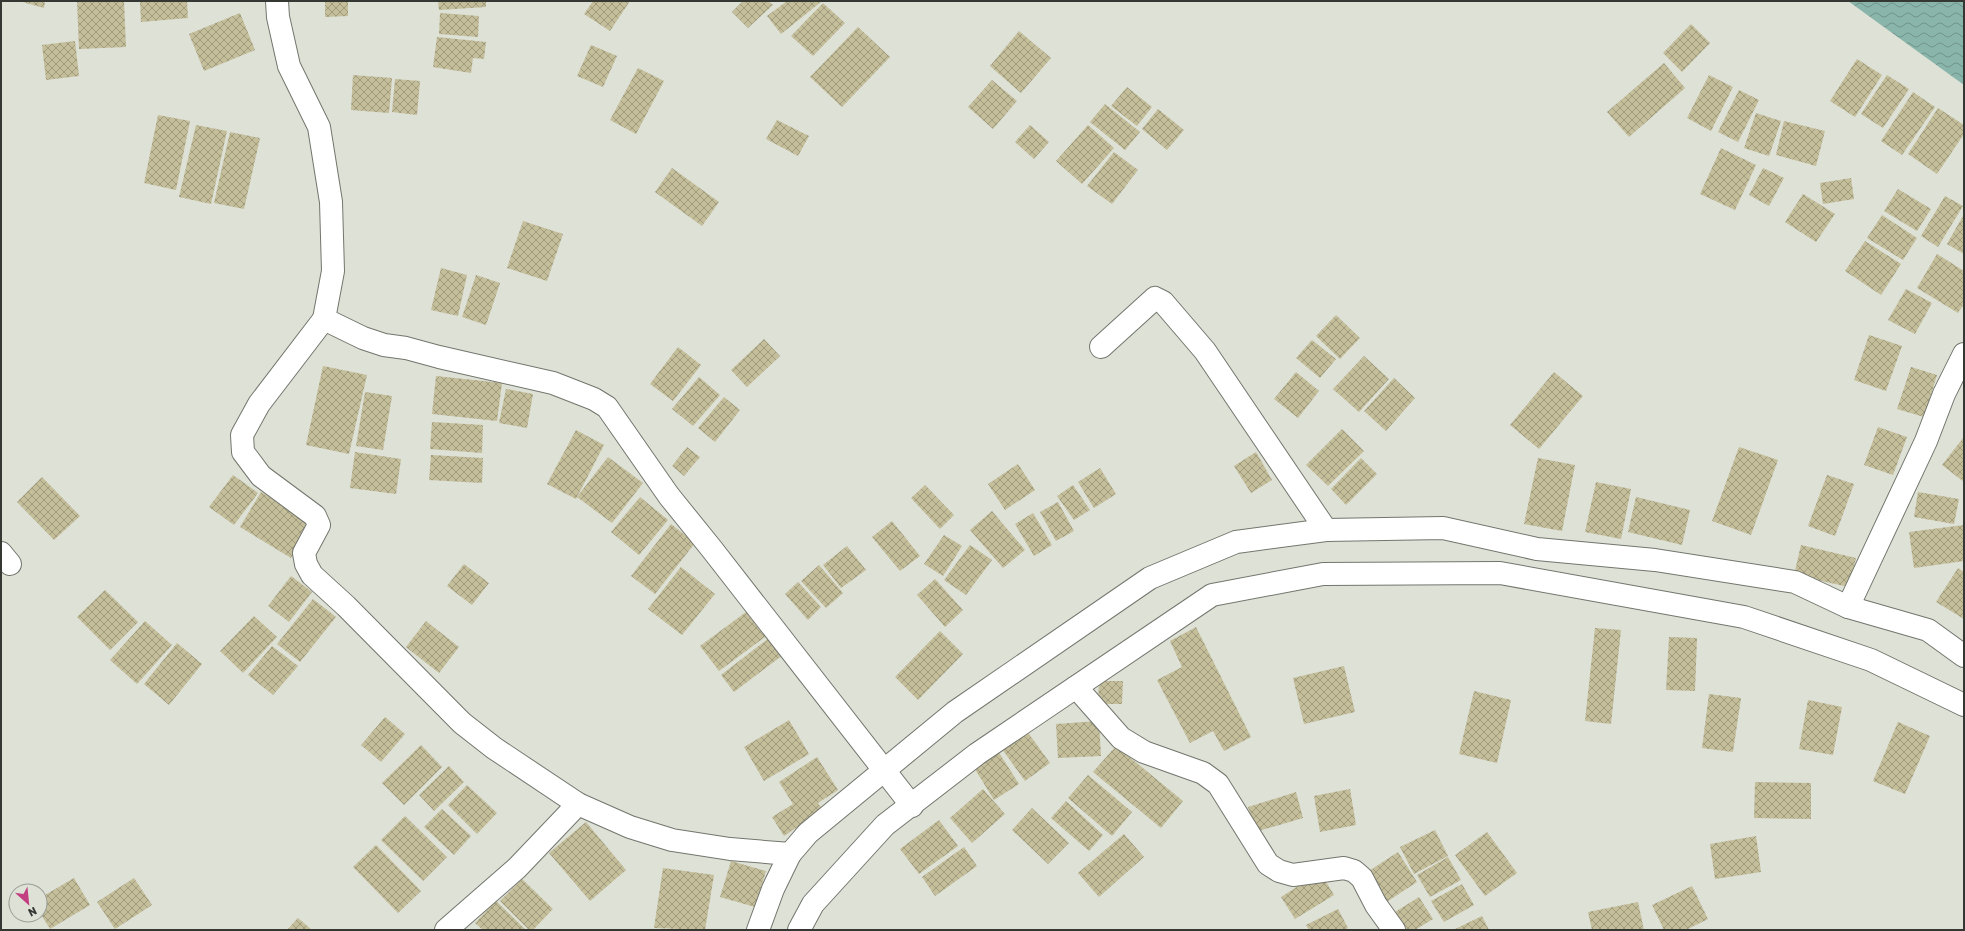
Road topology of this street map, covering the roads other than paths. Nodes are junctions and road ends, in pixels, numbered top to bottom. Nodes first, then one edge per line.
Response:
1 (277, 1) edge
2 (324, 319) junction
3 (1101, 347) dead end
4 (1964, 354) edge
5 (1326, 530) junction
6 (1848, 607) junction
7 (1964, 656) edge
8 (1076, 687) junction
9 (1964, 705) edge
10 (889, 776) junction
11 (909, 802) junction
12 (578, 804) junction
13 (790, 854) junction
14 (446, 930) edge
15 (758, 930) edge
16 (799, 930) edge
17 (1394, 930) edge

1 - 2 street
2 - 10 street
2 - 12 street
3 - 5 street
4 - 6 street
5 - 6 street
5 - 10 street
6 - 7 street
8 - 9 street
8 - 11 street
8 - 17 street
10 - 11 street
10 - 13 street
11 - 16 street
12 - 13 street
12 - 14 street
13 - 15 street

